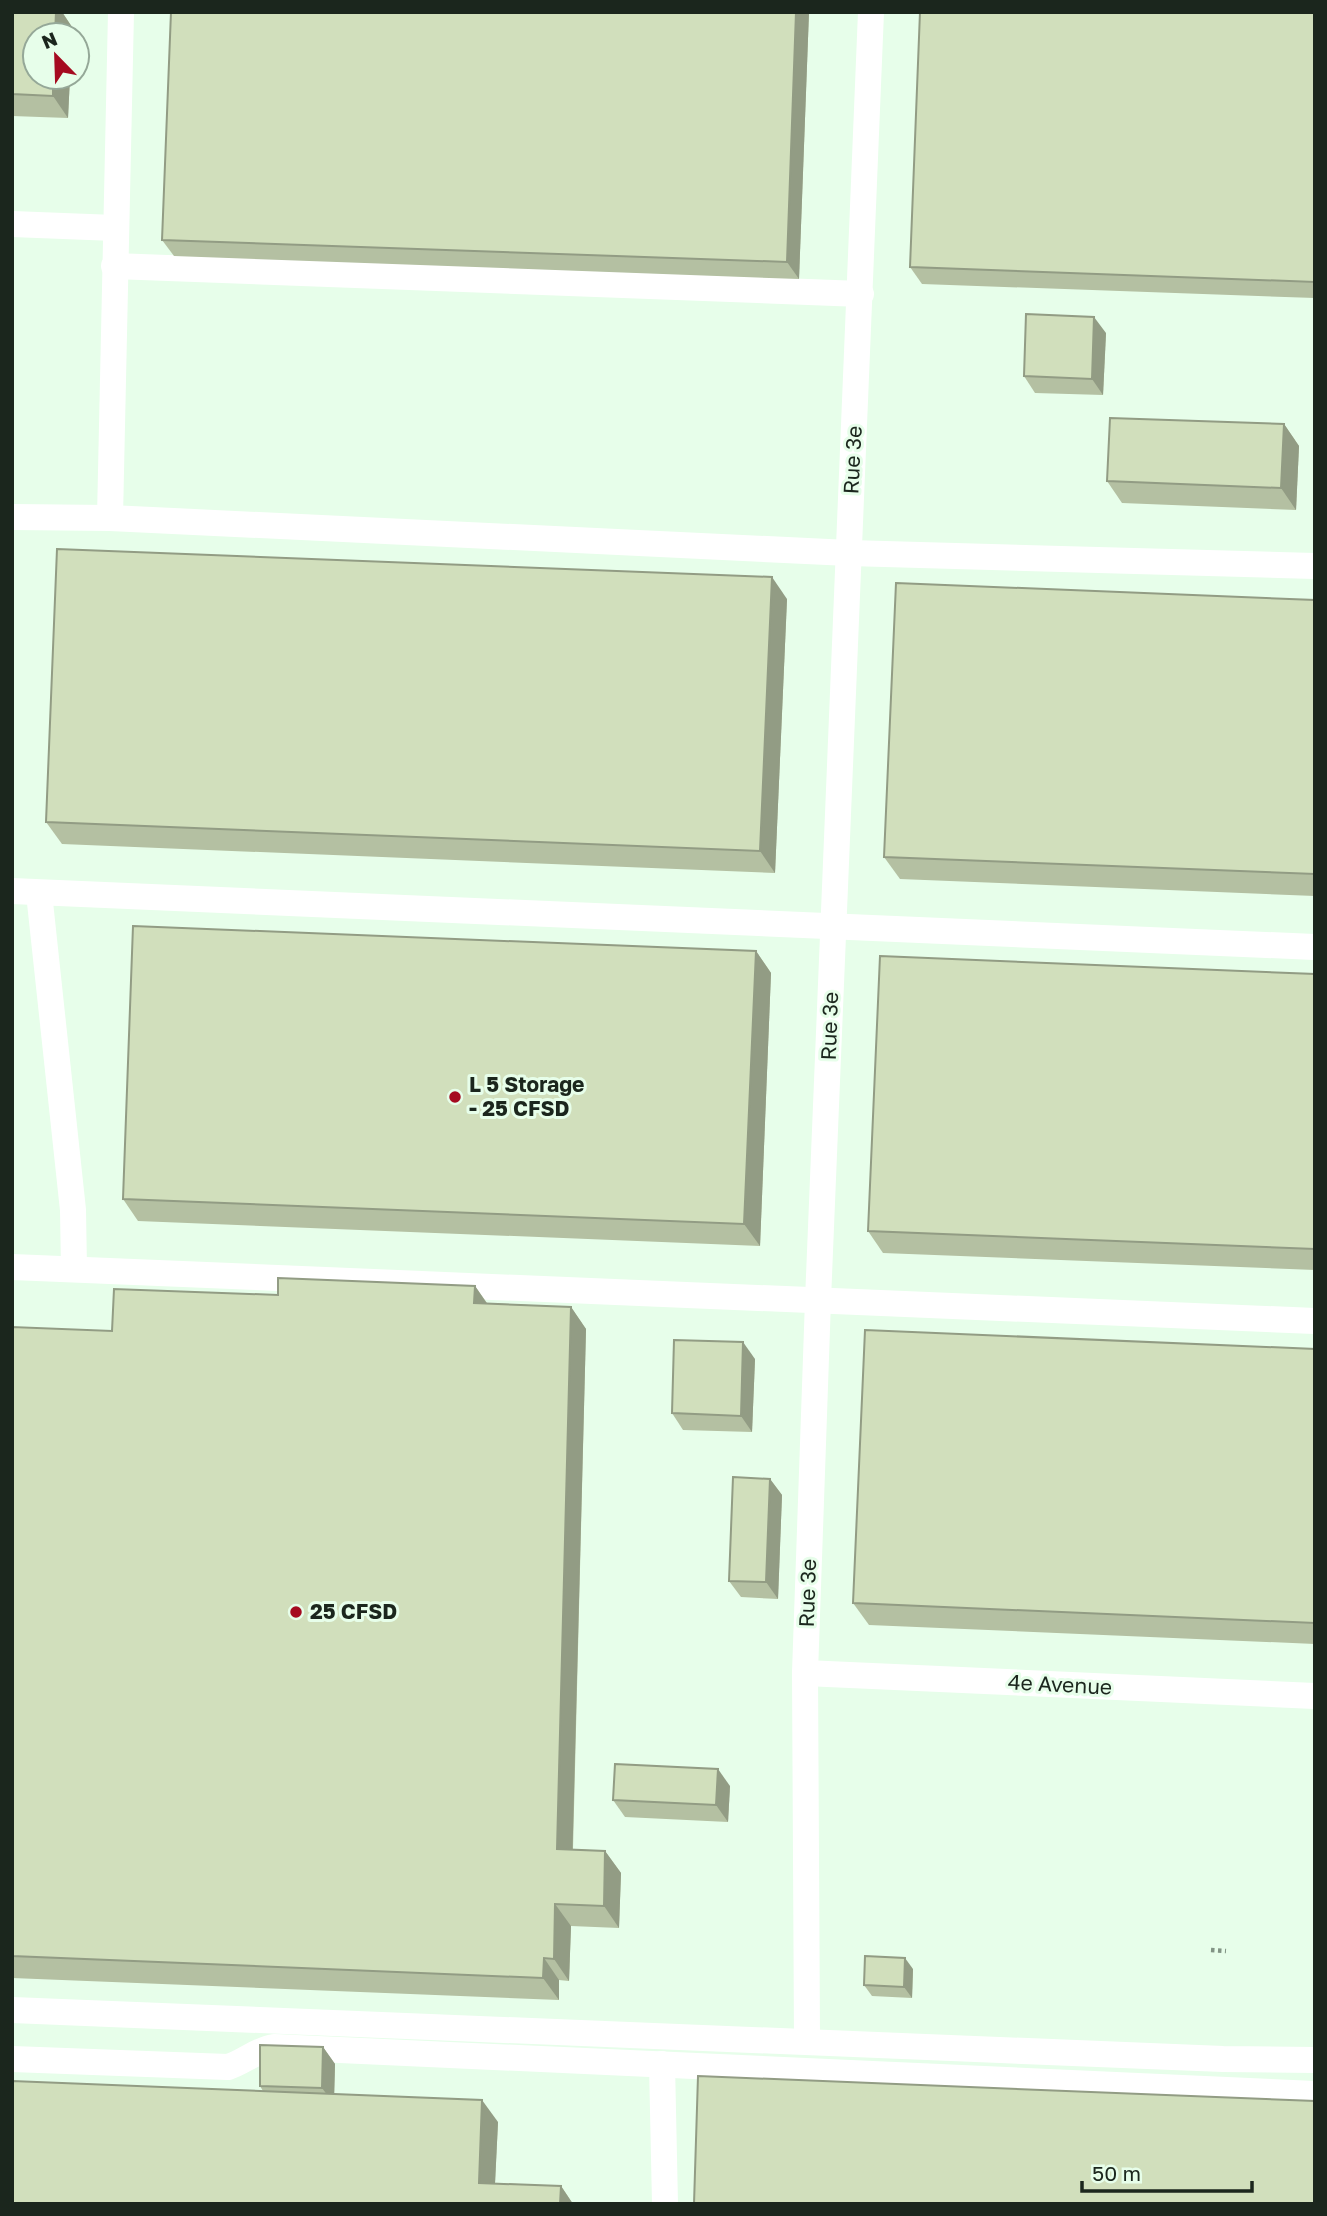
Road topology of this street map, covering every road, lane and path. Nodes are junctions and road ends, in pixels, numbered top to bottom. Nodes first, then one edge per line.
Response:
1 (121, 12) edge
2 (871, 12) edge
3 (12, 224) edge
4 (115, 228) junction
5 (114, 266) junction
6 (861, 294) junction
7 (12, 517) edge
8 (110, 517) junction
9 (849, 553) junction
10 (1315, 566) edge
11 (12, 891) edge
12 (38, 893) junction
13 (834, 926) junction
14 (1315, 947) edge
15 (12, 1267) edge
16 (74, 1269) junction
17 (818, 1300) junction
18 (1315, 1321) edge
19 (805, 1673) junction
20 (1315, 1696) edge
21 (1211, 1950) dead end
22 (1226, 1951) dead end
23 (12, 2010) edge
24 (807, 2041) junction
25 (12, 2059) edge
26 (1315, 2060) edge
27 (662, 2064) junction
28 (1315, 2094) edge
29 (665, 2204) edge

1 - 4 lane
2 - 6 lane, Rue 3e
3 - 4 lane
4 - 5 lane
5 - 6 lane
5 - 8 lane
6 - 9 lane, Rue 3e
7 - 8 lane
8 - 9 lane
9 - 10 lane
9 - 13 lane, Rue 3e
11 - 12 lane
12 - 13 lane
12 - 16 lane
13 - 14 lane
13 - 17 lane, Rue 3e
15 - 16 lane
16 - 17 lane
17 - 18 lane
17 - 19 lane, Rue 3e
19 - 20 lane, 4e Avenue
19 - 24 lane, Rue 3e
21 - 22 path
23 - 24 lane
24 - 26 lane
25 - 27 lane
27 - 28 lane
27 - 29 lane

